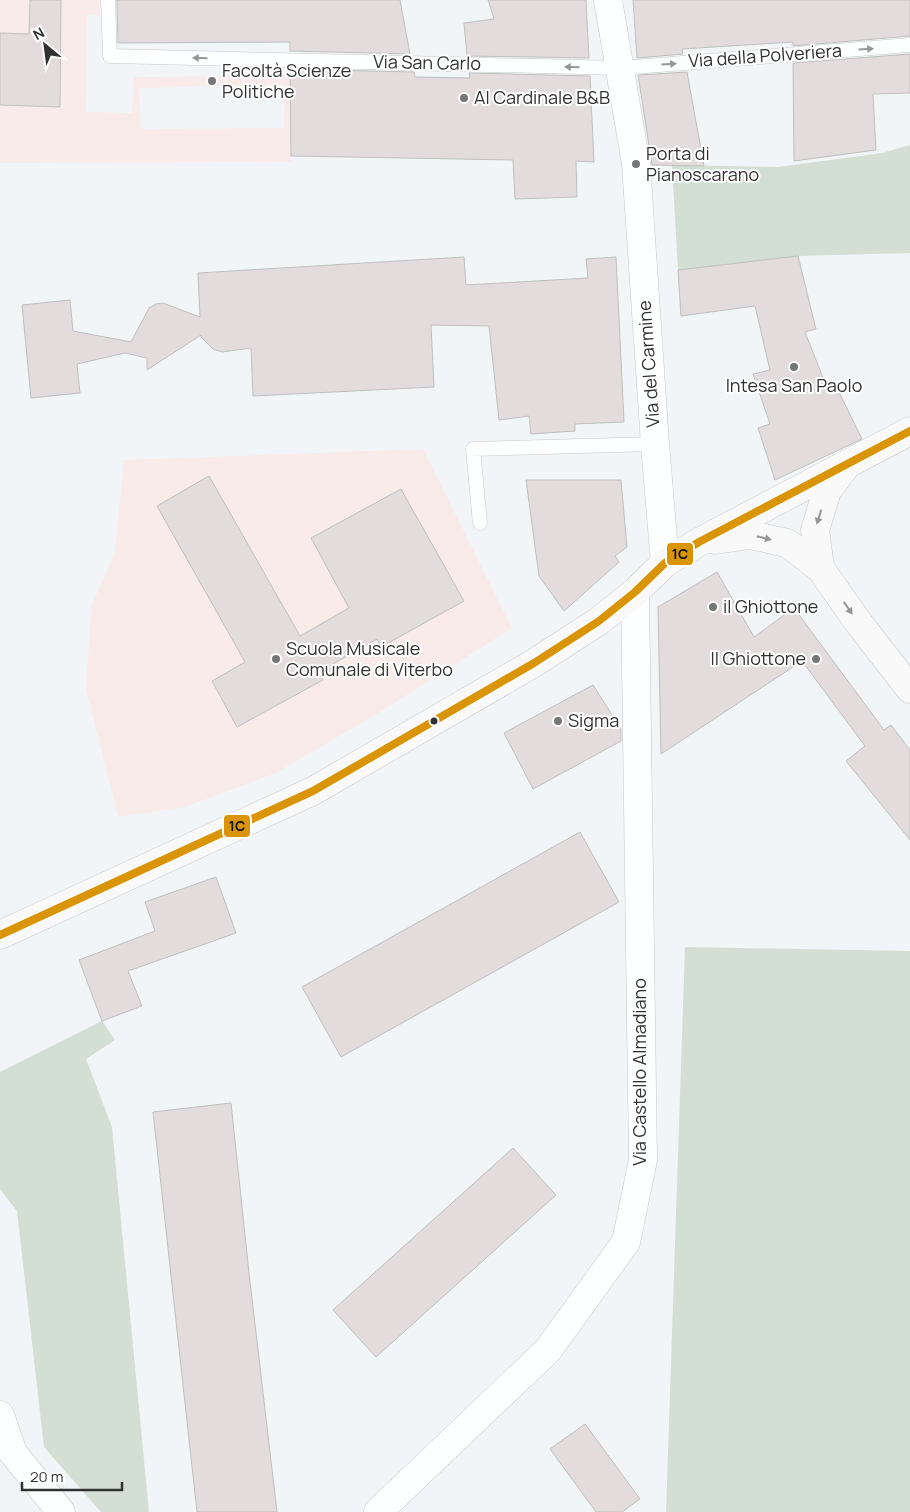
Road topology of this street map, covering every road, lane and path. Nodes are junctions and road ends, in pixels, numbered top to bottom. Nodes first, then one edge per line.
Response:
1 (108, 0) edge
2 (608, 0) edge
3 (910, 45) edge
4 (621, 68) junction
5 (910, 431) edge
6 (655, 444) junction
7 (851, 460) junction
8 (480, 523) dead end
9 (699, 542) junction
10 (665, 563) junction
11 (820, 568) junction
12 (635, 592) junction
13 (910, 689) edge
14 (0, 935) edge
15 (0, 1415) edge
16 (7, 1445) edge
17 (61, 1512) edge
18 (378, 1512) edge

4 -> 1 lane, Via San Carlo
2 - 4 street, Via del Carmine
4 -> 3 lane, Via della Polveriera
4 - 6 street, Via del Carmine
5 - 7 main road
6 - 8 lane
6 - 10 street, Via del Carmine
7 - 9 main road
7 -> 11 main road
9 - 10 main road
9 -> 11 main road
10 - 12 main road
11 -> 13 main road
12 - 14 main road
12 - 18 street, Via Castello Almadiano
15 - 16 street
16 - 17 street

